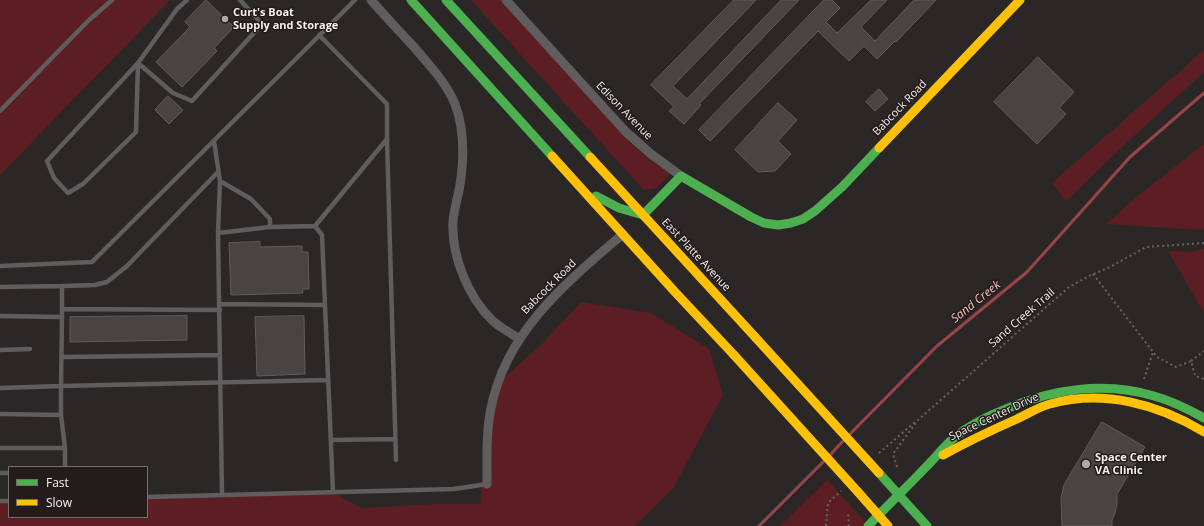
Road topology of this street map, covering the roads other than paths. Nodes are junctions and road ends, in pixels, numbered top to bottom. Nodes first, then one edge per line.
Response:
1 (112, 0) edge
2 (187, 0) edge
3 (240, 0) edge
4 (355, 0) edge
5 (371, 0) edge
6 (411, 0) edge
7 (446, 0) edge
8 (506, 0) edge
9 (1020, 0) edge
10 (319, 35) junction
11 (138, 63) junction
12 (0, 111) edge
13 (387, 139) junction
14 (214, 141) junction
15 (218, 172) junction
16 (568, 174) junction
17 (681, 176) junction
18 (220, 181) junction
19 (643, 215) junction
20 (791, 223) joint
21 (315, 226) junction
22 (270, 227) junction
23 (218, 233) junction
24 (623, 234) junction
25 (0, 266) edge
26 (62, 286) junction
27 (0, 287) edge
28 (220, 304) junction
29 (325, 306) junction
30 (62, 309) junction
31 (220, 310) junction
32 (0, 316) edge
33 (62, 317) junction
34 (520, 339) junction
35 (30, 349) dead end
36 (0, 350) edge
37 (220, 355) junction
38 (62, 357) junction
39 (328, 380) junction
40 (221, 381) junction
41 (61, 386) junction
42 (0, 388) edge
43 (1164, 399) junction
44 (1161, 410) junction
45 (0, 414) edge
46 (61, 415) junction
47 (1204, 418) edge
48 (1204, 432) edge
49 (395, 439) junction
50 (331, 440) junction
51 (0, 448) edge
52 (65, 448) junction
53 (396, 460) dead end
54 (932, 461) junction
55 (65, 466) edge
56 (487, 484) joint
57 (333, 492) junction
58 (222, 495) junction
59 (899, 495) junction
60 (148, 497) edge
61 (879, 515) junction
62 (868, 526) edge
63 (888, 526) edge
64 (927, 526) edge

1 - 12 lane
2 - 11 lane
3 - 11 lane
4 - 10 lane
5 - 34 street
6 - 16 main road
7 - 19 main road, East Platte Avenue
8 - 17 street, Edison Avenue
9 - 20 main road, Babcock Road
10 - 13 lane
10 - 14 lane
11 - 11 lane
13 - 21 lane
13 - 49 lane
14 - 15 lane
14 - 25 lane
15 - 18 lane
15 - 26 lane
16 - 19 main road
16 - 24 main road
17 - 19 main road
17 - 20 main road, Edison Avenue
18 - 22 lane
18 - 23 lane
19 - 59 main road, East Platte Avenue, bridge
21 - 22 lane
21 - 29 lane
22 - 23 lane
23 - 28 lane
24 - 34 street, Babcock Road
24 - 61 main road, bridge
26 - 27 lane
26 - 30 lane
28 - 29 lane
28 - 31 lane
29 - 39 lane
30 - 31 lane
30 - 33 lane
31 - 37 lane
32 - 33 lane
33 - 38 lane
34 - 56 street, Babcock Road
35 - 36 lane
37 - 38 lane
37 - 40 lane
38 - 41 lane
39 - 40 lane
39 - 50 lane
40 - 41 lane
40 - 58 lane
41 - 42 lane
41 - 46 lane
43 - 44 lane
43 - 47 main road, Space Center Drive
43 - 54 main road, Space Center Drive
44 - 48 main road, Space Center Drive
44 - 54 main road, Space Center Drive
45 - 46 lane
46 - 52 lane
49 - 50 lane
49 - 53 lane
50 - 57 lane
51 - 52 lane
52 - 55 lane
54 - 59 main road, Space Center Drive
56 - 57 lane
57 - 58 lane
58 - 60 lane
59 - 61 main road, Space Center Drive
59 - 64 main road, East Platte Avenue
61 - 62 main road, Space Center Drive
61 - 63 main road

